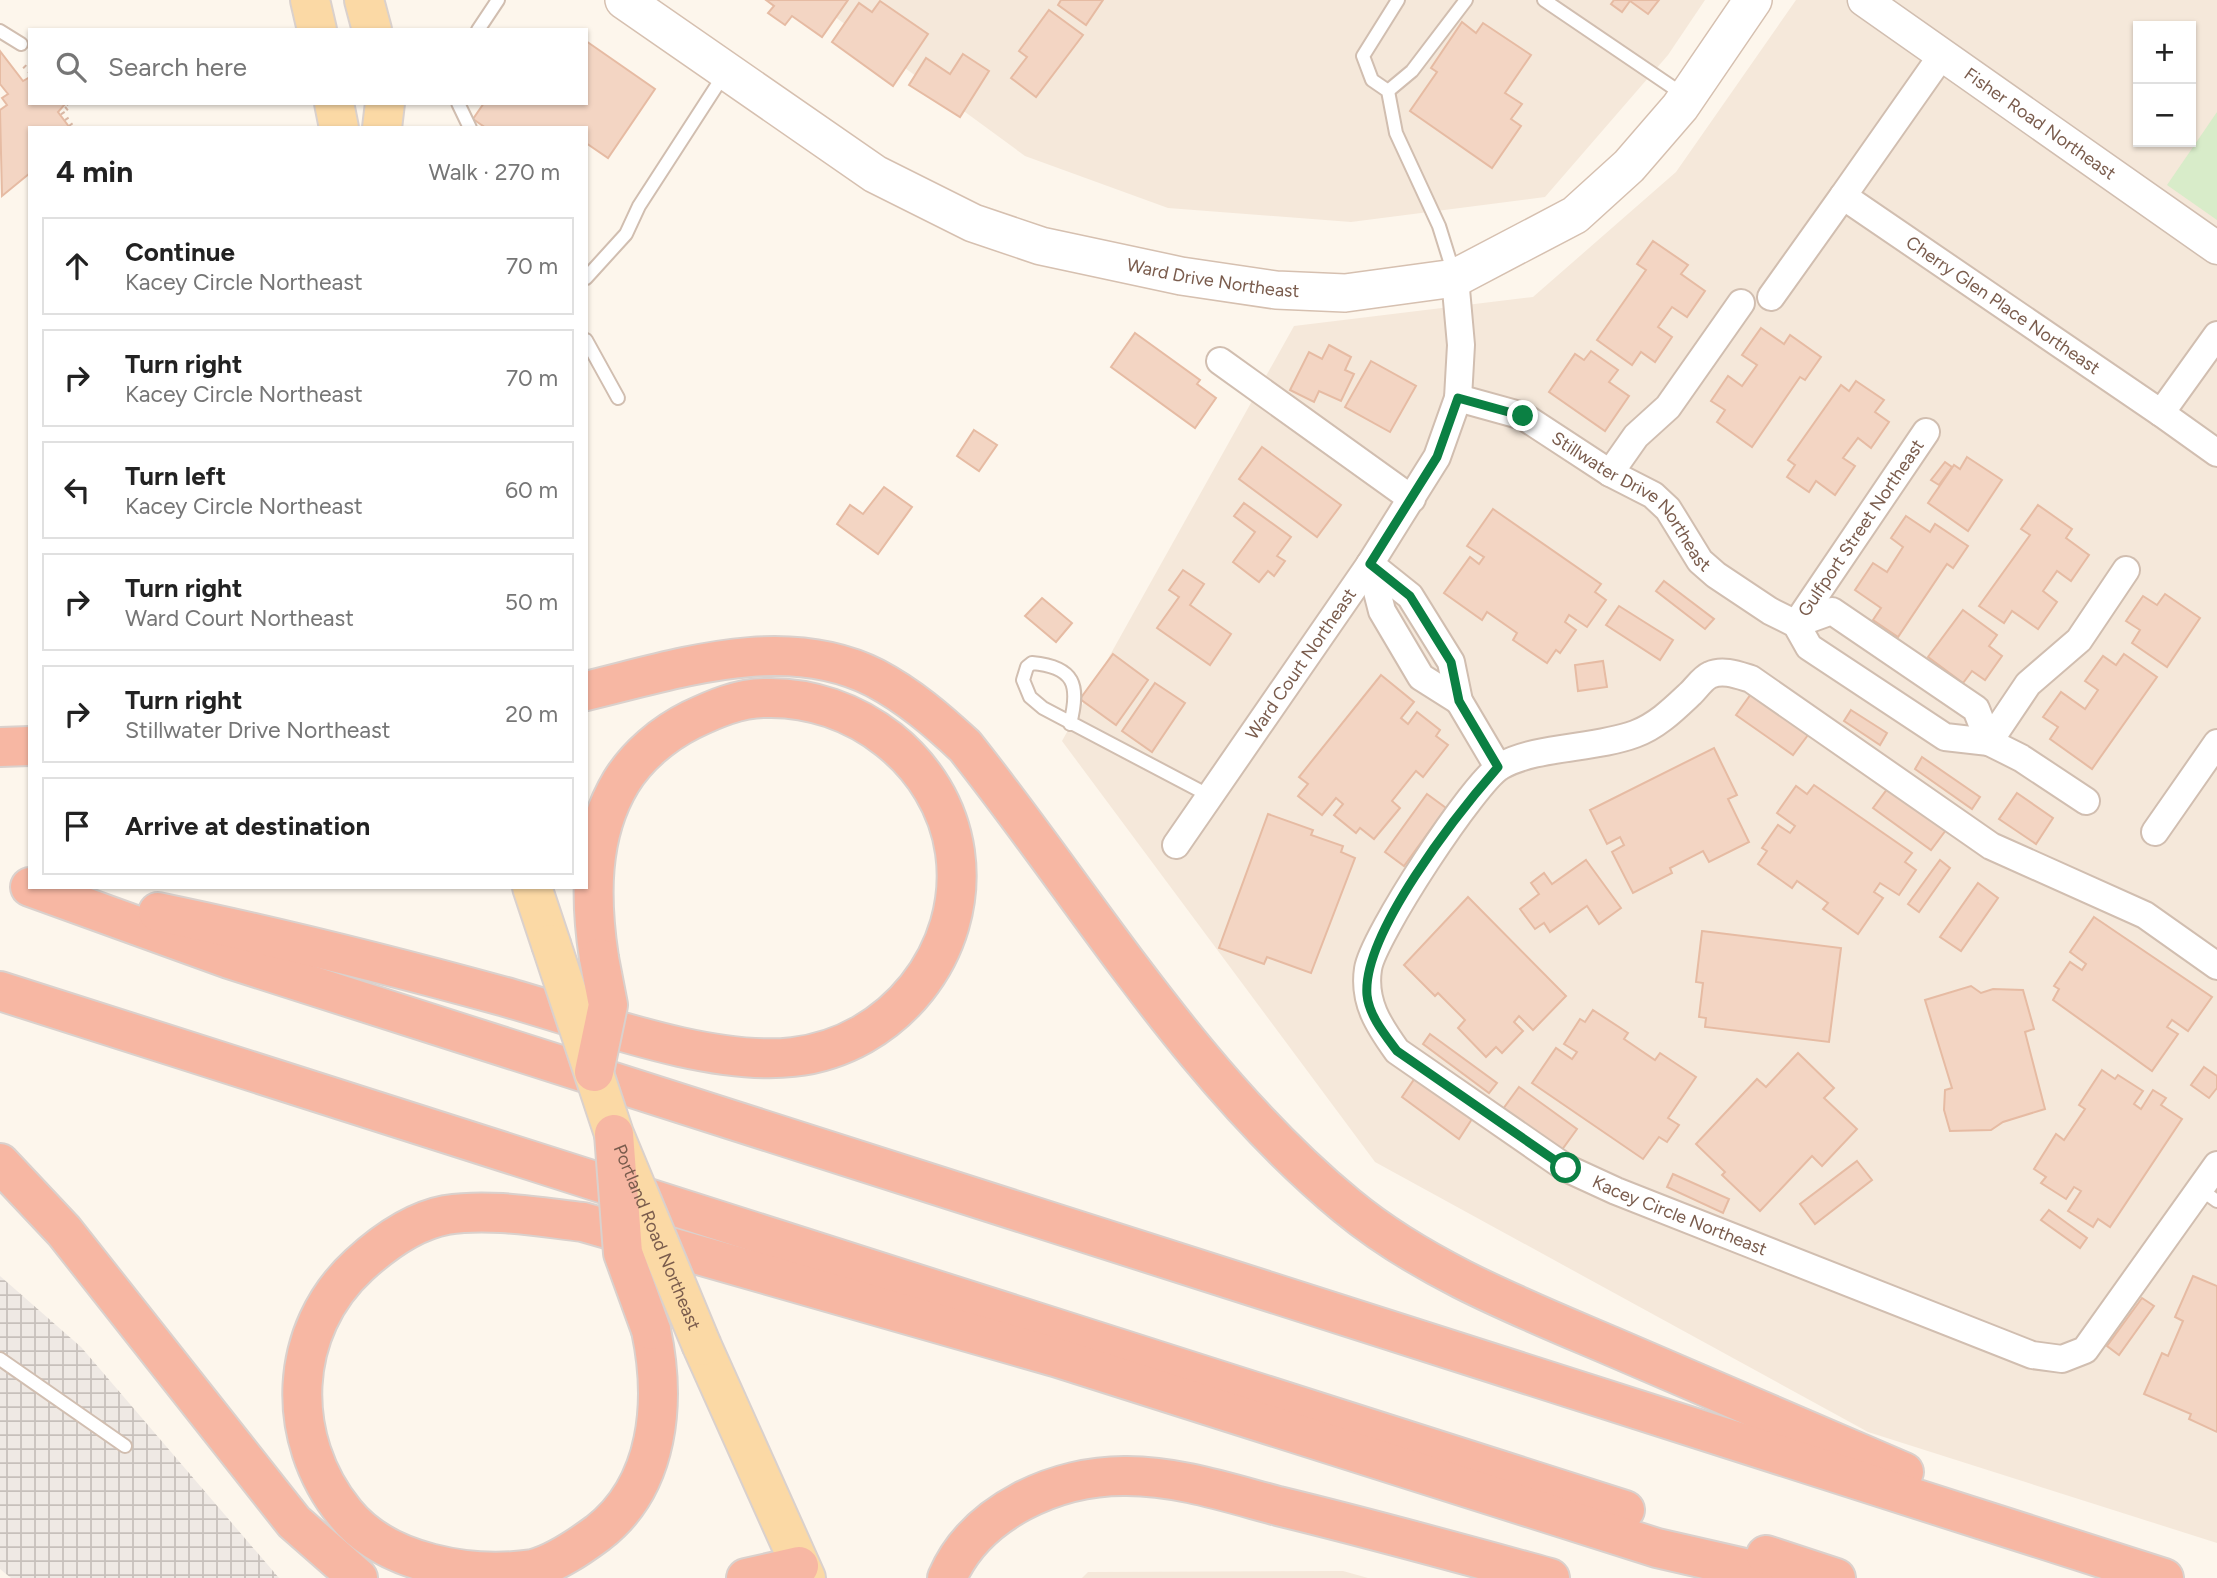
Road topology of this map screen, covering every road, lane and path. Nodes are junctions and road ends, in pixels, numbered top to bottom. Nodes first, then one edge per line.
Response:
1 (310, 0) edge
2 (365, 0) edge
3 (498, 0) edge
4 (624, 0) edge
5 (1398, 0) edge
6 (1466, 0) edge
7 (1544, 0) edge
8 (1752, 0) edge
9 (1864, 0) edge
10 (317, 28) edge
11 (372, 28) edge
12 (479, 28) edge
13 (0, 31) edge
14 (21, 44) dead end
15 (1942, 55) junction
16 (24, 66) dead end
17 (28, 70) edge
18 (725, 72) junction
19 (1388, 91) junction
20 (1687, 97) junction
21 (69, 105) edge
22 (334, 105) edge
23 (385, 105) edge
24 (459, 105) edge
25 (72, 126) edge
26 (340, 126) edge
27 (382, 126) edge
28 (469, 126) edge
29 (1843, 196) junction
30 (2217, 248) edge
31 (588, 276) edge
32 (1455, 278) junction
33 (1771, 297) dead end
34 (1741, 303) dead end
35 (2217, 335) edge
36 (588, 344) edge
37 (1220, 361) dead end
38 (618, 398) dead end
39 (1458, 398) junction
40 (2161, 413) junction
41 (1926, 432) dead end
42 (2217, 453) edge
43 (1610, 473) junction
44 (1412, 499) junction
45 (1370, 564) junction
46 (2126, 570) dead end
47 (1796, 624) junction
48 (588, 691) edge
49 (1070, 724) junction
50 (1989, 742) junction
51 (2217, 743) edge
52 (28, 746) edge
53 (0, 747) edge
54 (1498, 767) junction
55 (1210, 796) junction
56 (2086, 801) dead end
57 (2155, 832) dead end
58 (1177, 845) dead end
59 (38, 889) edge
60 (48, 889) edge
61 (533, 889) edge
62 (2217, 966) edge
63 (0, 991) edge
64 (604, 1026) edge
65 (604, 1026) edge
66 (604, 1026) edge
67 (604, 1026) edge
68 (594, 1072) junction
69 (614, 1134) junction
70 (0, 1163) edge
71 (2217, 1166) edge
72 (2209, 1195) edge
73 (0, 1359) edge
74 (125, 1447) dead end
75 (2111, 1561) junction
76 (803, 1572) edge
77 (358, 1578) edge
78 (746, 1578) edge
79 (947, 1578) edge
80 (1550, 1578) edge
81 (1788, 1578) edge
82 (1836, 1578) edge
83 (2164, 1578) edge

1 - 10 main road
2 - 11 main road
3 - 12 lane
4 - 18 main road, Ward Drive Northeast
5 - 19 lane
6 - 19 lane
7 - 20 lane
8 - 20 main road, Ward Drive Northeast
9 - 15 street, Fisher Road Northeast
13 - 14 lane
15 - 29 street
15 - 30 street, Fisher Road Northeast
16 - 17 path
18 - 31 lane
18 - 32 main road, Ward Drive Northeast
19 - 32 lane
20 - 32 main road, Ward Drive Northeast
21 - 25 path
22 - 26 main road
23 - 27 main road
24 - 28 lane
29 - 33 street
29 - 40 street, Cherry Glen Place Northeast
32 - 39 street, Ward Court Northeast
34 - 43 street
35 - 40 street
36 - 38 lane
37 - 44 street
39 - 43 street, Stillwater Drive Northeast
39 - 44 street, Ward Court Northeast
40 - 42 street, Cherry Glen Place Northeast
41 - 47 street, Gulfport Street Northeast
43 - 47 street, Stillwater Drive Northeast
44 - 45 street, Ward Court Northeast
45 - 54 street
45 - 55 street, Ward Court Northeast
46 - 50 street
47 - 50 street, Stillwater Drive Northeast
47 - 50 street
48 - 75 highway
49 - 49 lane
49 - 55 lane
50 - 56 street, Stillwater Drive Northeast
51 - 57 street
52 - 53 highway
54 - 62 street, Kacey Circle Northeast
54 - 72 street, Kacey Circle Northeast
55 - 58 street, Ward Court Northeast
59 - 75 highway
60 - 64 highway, bridge
61 - 68 main road, Portland Road Northeast, bridge
63 - 82 highway
65 - 66 highway, bridge
67 - 68 highway, bridge
68 - 69 main road, Portland Road Northeast, bridge
69 - 76 main road, Portland Road Northeast, bridge
69 - 81 highway, bridge
70 - 77 highway
71 - 72 street, Kacey Circle Northeast
73 - 74 lane
75 - 83 highway
76 - 78 highway
79 - 80 highway

